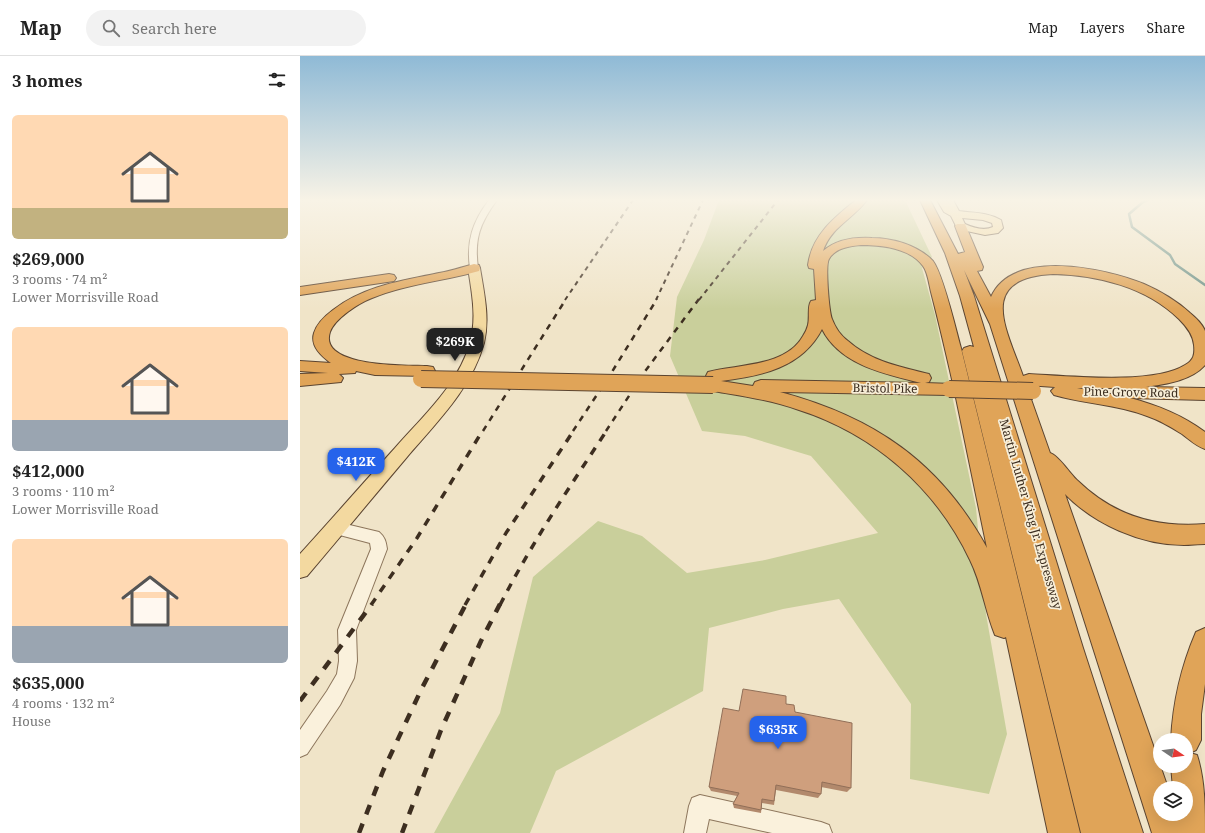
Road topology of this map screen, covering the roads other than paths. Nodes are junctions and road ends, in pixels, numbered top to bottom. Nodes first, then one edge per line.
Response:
1 (473, 236) edge
2 (824, 236) edge
3 (933, 236) edge
4 (943, 236) edge
5 (954, 236) edge
6 (965, 236) edge
7 (474, 268) junction
8 (300, 292) edge
9 (987, 301) junction
10 (997, 324) junction
11 (300, 366) edge
12 (387, 370) junction
13 (300, 374) edge
14 (424, 375) junction
15 (345, 377) junction
16 (923, 378) junction
17 (300, 380) edge
18 (714, 380) junction
19 (1133, 382) junction
20 (948, 384) junction
21 (1205, 384) edge
22 (1031, 385) junction
23 (1056, 391) junction
24 (1205, 394) edge
25 (1037, 442) junction
26 (1205, 442) edge
27 (337, 528) junction
28 (1205, 534) edge
29 (300, 569) edge
30 (1205, 641) edge
31 (1187, 733) edge
32 (300, 747) edge
33 (1186, 773) edge
34 (1053, 788) junction
35 (1153, 788) edge
36 (1164, 821) edge
37 (695, 833) edge
38 (821, 833) edge
39 (1064, 833) edge
40 (1097, 833) edge
41 (1127, 833) edge
42 (1168, 833) edge
43 (1193, 833) edge

1 - 7 street
2 - 18 highway
3 - 40 highway, Martin Luther King Jr. Expressway
4 - 41 highway, Martin Luther King Jr. Expressway
5 - 9 highway
6 - 9 highway
7 - 8 highway
7 - 12 highway
7 - 27 main road
9 - 10 highway
10 - 19 highway
10 - 25 highway
11 - 12 highway
12 - 14 highway
13 - 15 highway
14 - 15 highway
14 - 18 highway, bridge
15 - 17 highway
16 - 18 highway
16 - 20 highway
16 - 34 highway
18 - 20 highway, Bristol Pike
18 - 34 highway
19 - 21 highway, Pine Grove Road
19 - 22 highway
20 - 22 highway, Bristol Pike, bridge
22 - 23 highway, Bristol Pike
23 - 24 highway, Pine Grove Road
23 - 26 highway
25 - 28 highway
25 - 35 highway
27 - 29 main road
27 - 32 street
30 - 31 highway
33 - 43 highway
34 - 39 highway
36 - 42 highway
37 - 38 street

